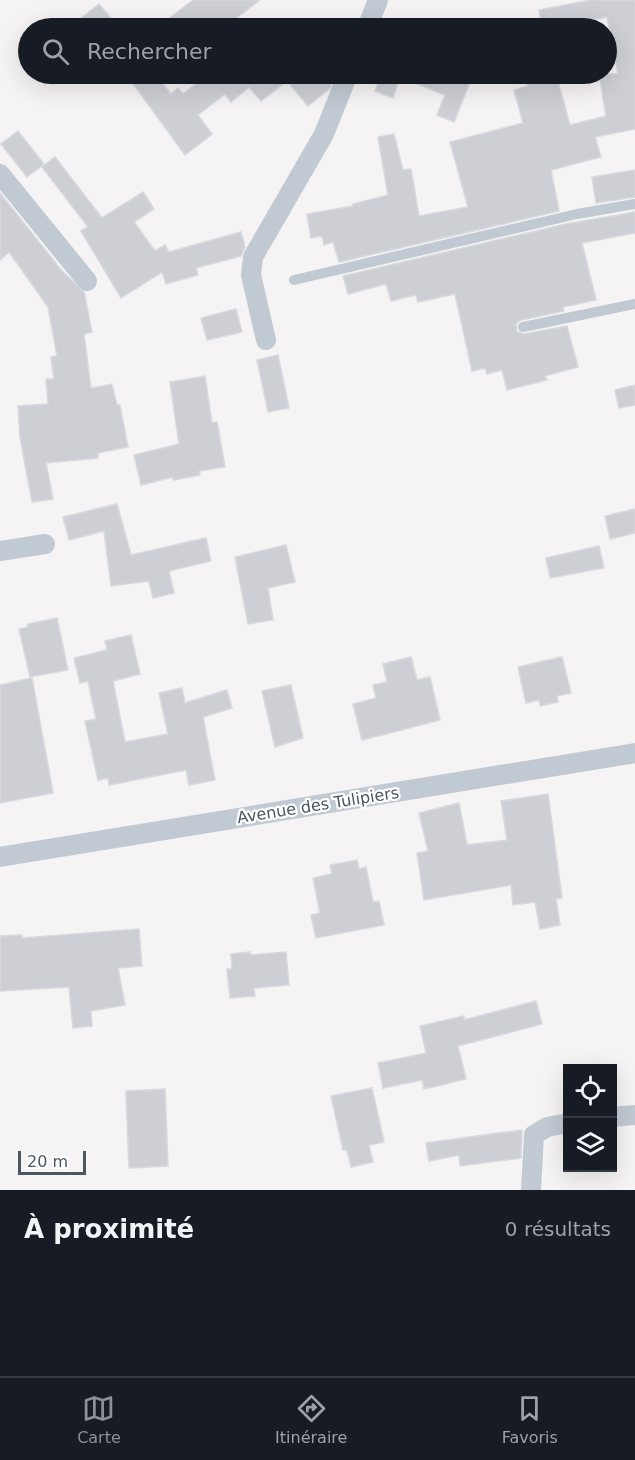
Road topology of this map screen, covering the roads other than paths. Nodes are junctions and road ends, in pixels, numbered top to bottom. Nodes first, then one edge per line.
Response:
1 (378, 0) edge
2 (371, 18) edge
3 (344, 84) edge
4 (0, 174) edge
5 (635, 204) edge
6 (294, 280) dead end
7 (87, 281) dead end
8 (635, 303) edge
9 (523, 327) dead end
10 (266, 340) dead end
11 (45, 544) dead end
12 (0, 551) edge
13 (635, 753) edge
14 (0, 857) edge
15 (635, 1114) edge
16 (617, 1116) edge
17 (563, 1124) edge
18 (531, 1190) edge

1 - 2 street
3 - 10 street
4 - 7 street
5 - 6 lane
8 - 9 lane
11 - 12 street
13 - 14 street, Avenue des Tulipiers
15 - 16 street
17 - 18 street

